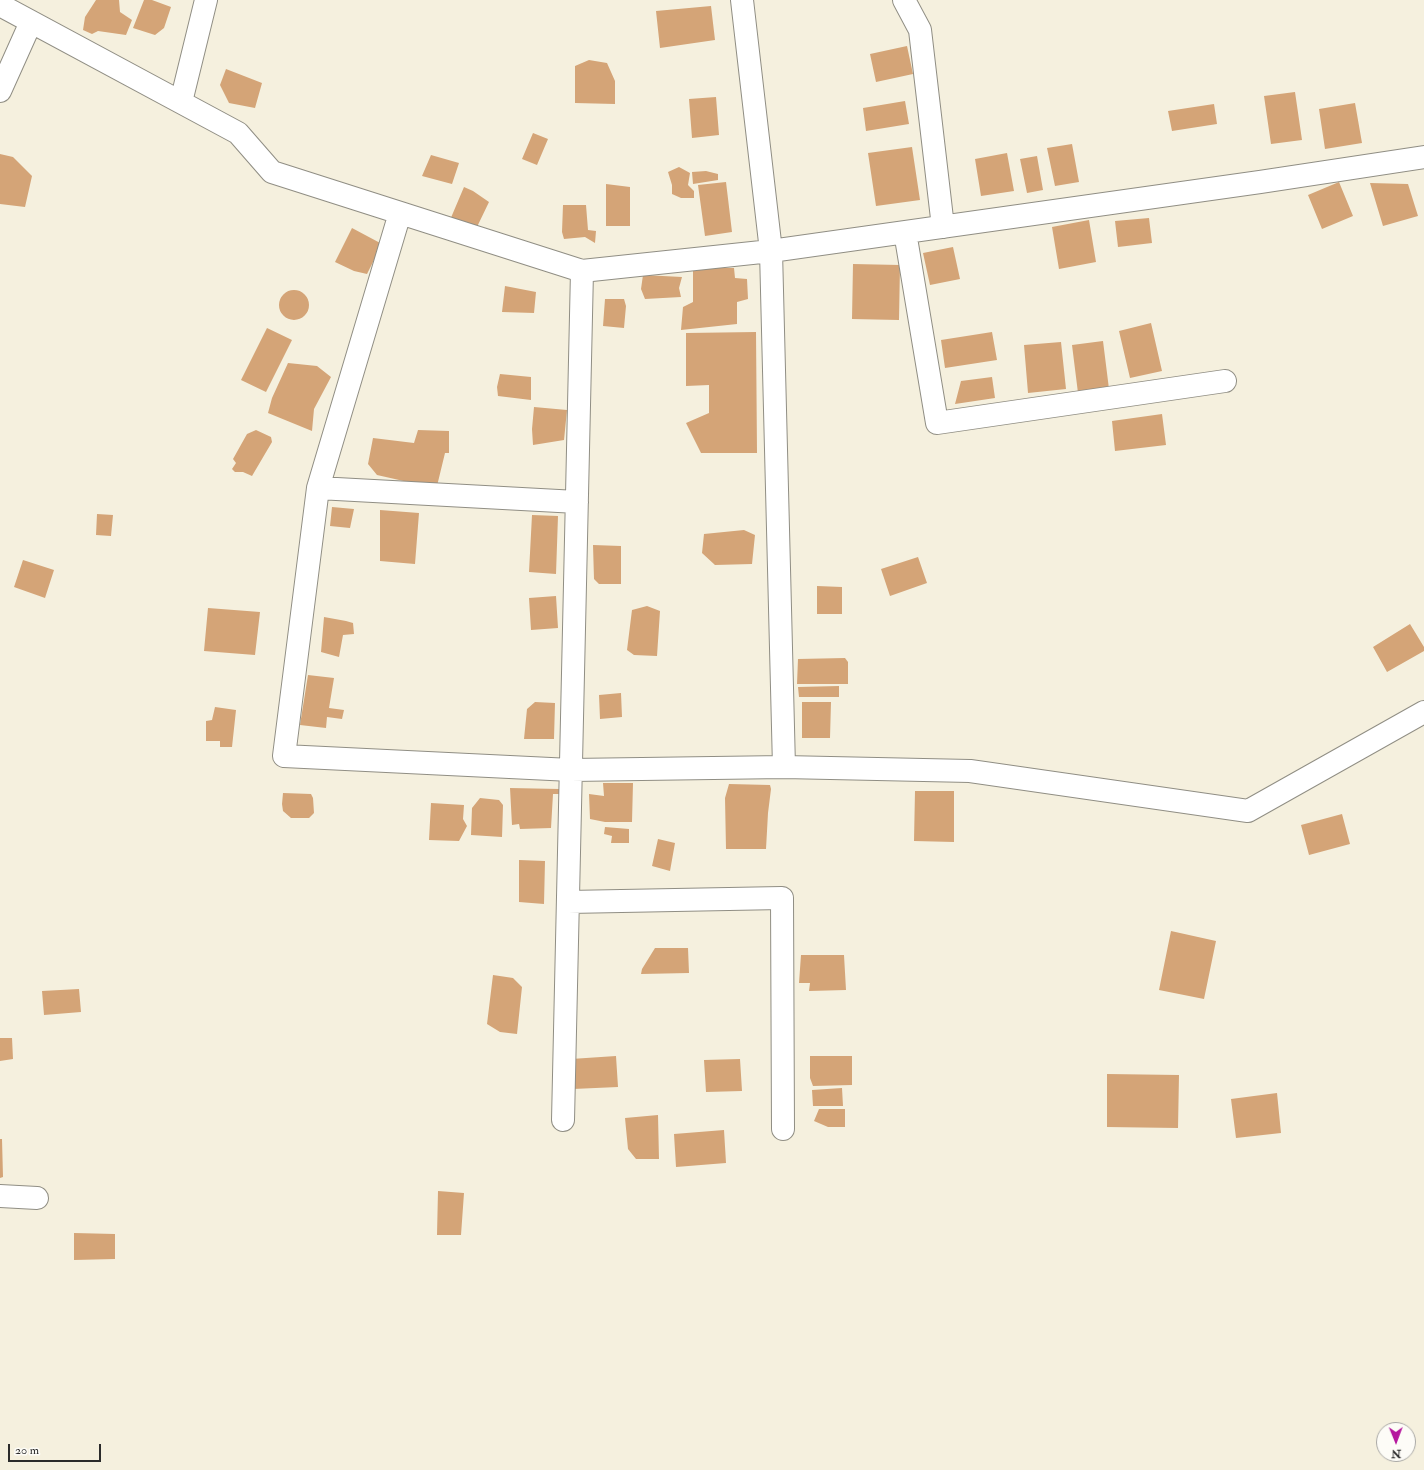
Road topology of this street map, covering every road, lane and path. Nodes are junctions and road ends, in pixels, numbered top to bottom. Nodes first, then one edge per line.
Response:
1 (206, 0) edge
2 (742, 0) edge
3 (904, 0) edge
4 (0, 5) edge
5 (31, 22) junction
6 (0, 91) edge
7 (181, 102) junction
8 (1424, 157) edge
9 (400, 213) junction
10 (943, 227) junction
11 (905, 232) junction
12 (770, 251) junction
13 (582, 271) junction
14 (1225, 381) dead end
15 (318, 488) junction
16 (576, 502) junction
17 (1424, 712) edge
18 (784, 767) junction
19 (571, 770) junction
20 (568, 902) junction
21 (563, 1120) dead end
22 (783, 1129) dead end
23 (0, 1196) edge
24 (37, 1198) dead end

1 - 7 street
2 - 12 street
3 - 10 street
4 - 5 street
5 - 6 street
5 - 7 street
7 - 9 street
8 - 10 street
9 - 13 street
9 - 15 street
10 - 11 street
11 - 12 street
11 - 14 street
12 - 13 street
12 - 18 street
13 - 16 street
15 - 16 street
15 - 19 street
16 - 19 street
17 - 18 street
18 - 19 street
19 - 20 street
20 - 21 street
20 - 22 street
23 - 24 street

